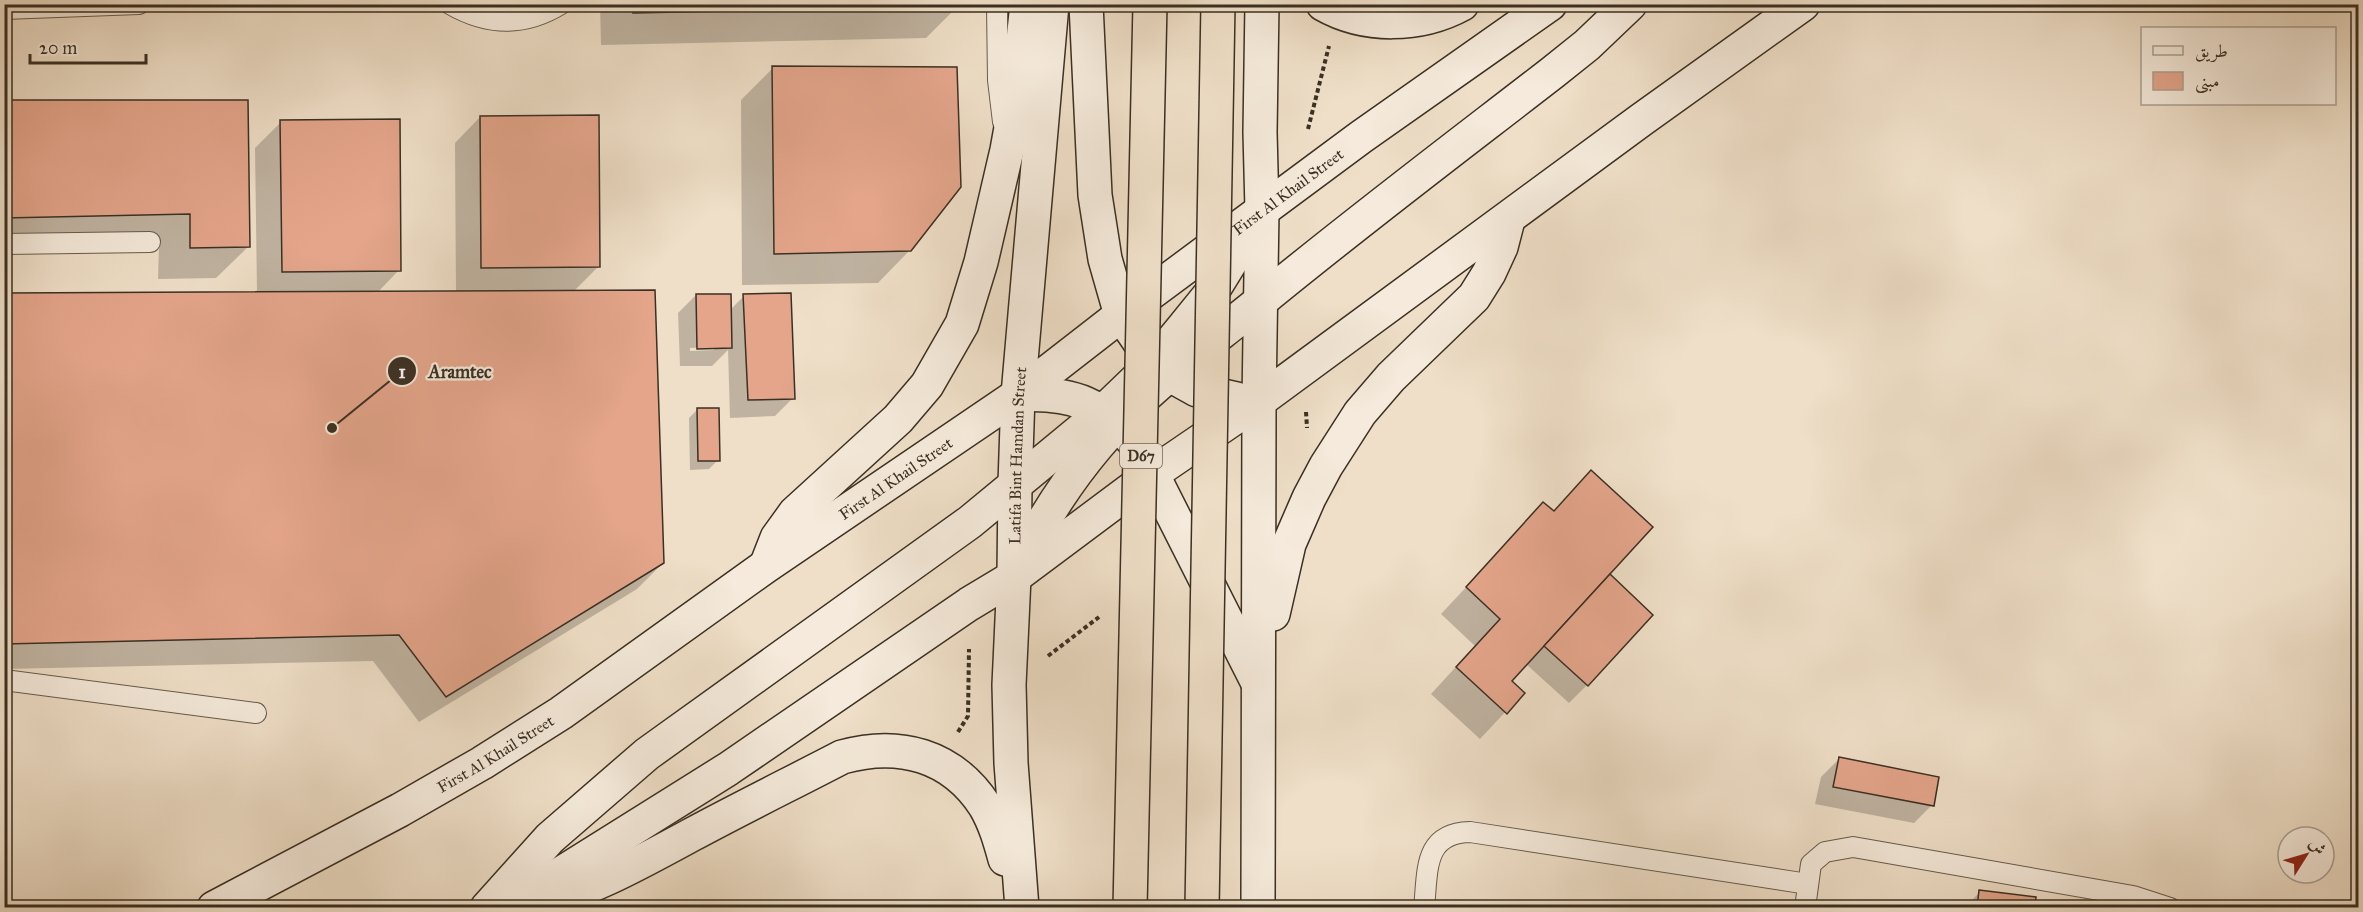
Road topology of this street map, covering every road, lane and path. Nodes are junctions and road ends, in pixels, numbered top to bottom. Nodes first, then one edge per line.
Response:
1 (139, 4) edge
2 (450, 4) edge
3 (561, 4) edge
4 (997, 4) edge
5 (1027, 4) edge
6 (1052, 4) edge
7 (1086, 4) edge
8 (1150, 4) edge
9 (1218, 4) edge
10 (1262, 4) edge
11 (1323, 4) edge
12 (1462, 4) edge
13 (1550, 4) edge
14 (1630, 4) edge
15 (1803, 4) edge
16 (62, 6) edge
17 (4, 9) edge
18 (1007, 150) junction
19 (1262, 210) junction
20 (1508, 220) junction
21 (150, 242) dead end
22 (4, 244) edge
23 (1262, 300) junction
24 (1121, 315) junction
25 (1162, 369) junction
26 (1018, 395) junction
27 (1259, 401) junction
28 (1110, 418) junction
29 (1152, 474) junction
30 (1015, 484) junction
31 (766, 566) junction
32 (1014, 577) junction
33 (4, 680) edge
34 (1260, 686) junction
35 (256, 713) dead end
36 (1808, 884) junction
37 (214, 908) edge
38 (486, 908) edge
39 (506, 908) edge
40 (523, 908) edge
41 (1021, 908) edge
42 (1130, 908) edge
43 (1202, 908) edge
44 (1258, 908) edge
45 (1424, 908) edge
46 (1805, 908) edge
47 (2170, 908) edge

1 - 16 lane
2 - 3 lane
4 - 18 lane
5 - 18 main road
6 - 26 main road, Latifa Bint Hamdan Street
7 - 24 main road
8 - 42 main road, D67, bridge
9 - 43 main road, bridge
10 - 19 main road
11 - 12 main road
13 - 19 main road, First Al Khail Street
14 - 23 main road
15 - 20 main road
16 - 17 lane
18 - 31 main road
19 - 23 main road
19 - 24 main road, First Al Khail Street
19 - 25 main road
20 - 27 main road
20 - 34 main road
21 - 22 lane
23 - 25 main road
23 - 27 main road
24 - 25 main road
24 - 26 main road, First Al Khail Street
25 - 27 main road
25 - 28 main road
26 - 28 main road
26 - 30 main road, Latifa Bint Hamdan Street
26 - 31 main road, First Al Khail Street
27 - 29 main road
27 - 34 main road
28 - 29 main road
28 - 30 main road
28 - 32 main road
29 - 32 main road
29 - 34 main road
30 - 32 main road, Latifa Bint Hamdan Street
30 - 38 main road
31 - 37 main road, First Al Khail Street
32 - 39 main road
32 - 41 main road, Latifa Bint Hamdan Street
33 - 35 lane
34 - 44 main road
36 - 45 lane
36 - 46 lane
36 - 47 lane
40 - 41 main road

